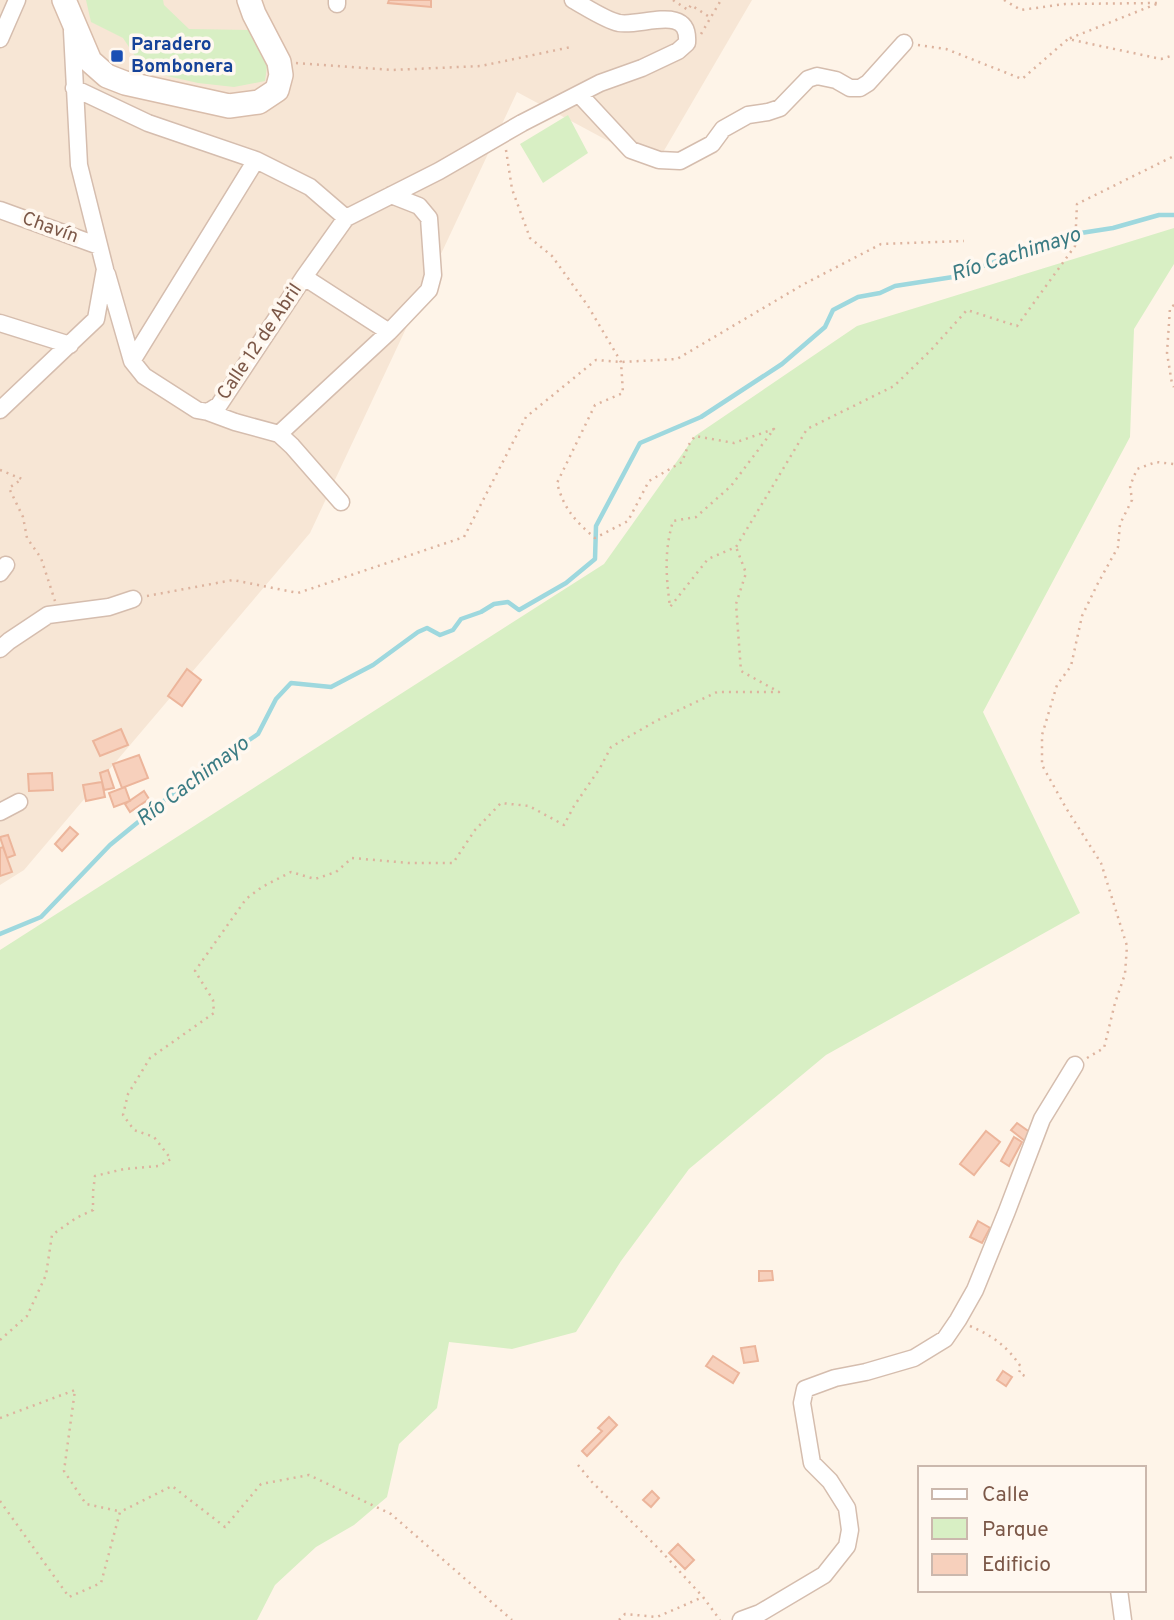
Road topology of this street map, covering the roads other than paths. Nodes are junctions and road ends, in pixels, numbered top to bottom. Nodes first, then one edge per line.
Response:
1 (16, 0) edge
2 (249, 0) edge
3 (573, 0) edge
4 (68, 9) edge
5 (0, 40) edge
6 (904, 43) road end
7 (74, 88) junction
8 (579, 94) junction
9 (256, 160) junction
10 (391, 195) junction
11 (0, 210) edge
12 (346, 218) junction
13 (99, 246) junction
14 (105, 269) junction
15 (304, 277) junction
16 (0, 323) edge
17 (389, 332) junction
18 (70, 345) junction
19 (132, 361) junction
20 (0, 410) edge
21 (208, 412) junction
22 (279, 434) junction
23 (341, 502) dead end
24 (133, 598) road end
25 (0, 649) edge
26 (19, 802) dead end
27 (0, 812) edge
28 (1075, 1065) road end
29 (1119, 1592) edge
30 (741, 1620) edge
31 (1123, 1620) edge

1 - 5 street
2 - 4 street
3 - 8 street
4 - 7 street
6 - 8 street
7 - 9 street
7 - 13 street
8 - 10 street
9 - 12 street
9 - 19 street
10 - 12 street
10 - 17 street
11 - 13 street, Chavín
12 - 15 street, Calle 12 de Abril
13 - 14 street
14 - 18 street
14 - 19 street
15 - 17 street
15 - 21 street, Calle 12 de Abril
16 - 18 street
17 - 22 street
18 - 20 street
19 - 21 street, Calle 12 de Abril
21 - 22 street
22 - 23 street
24 - 25 street
26 - 27 street
28 - 30 street
29 - 31 street

